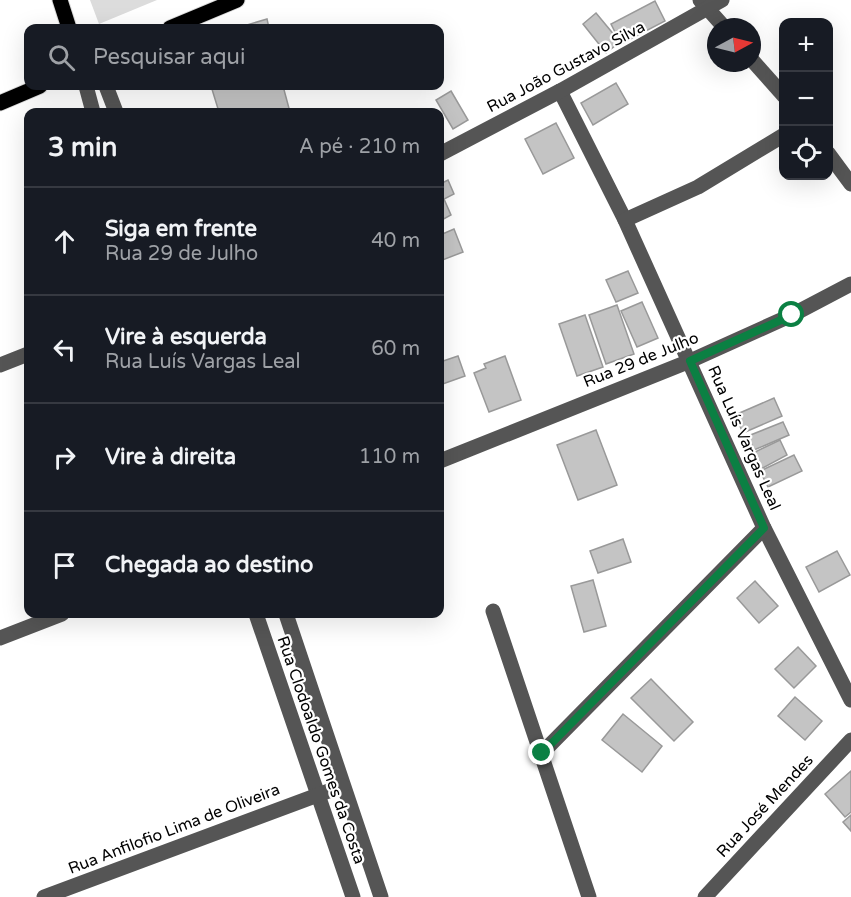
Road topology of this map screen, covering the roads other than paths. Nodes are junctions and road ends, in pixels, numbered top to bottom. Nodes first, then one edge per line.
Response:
1 (60, 0) edge
2 (237, 0) edge
3 (722, 0) edge
4 (704, 5) edge
5 (716, 18) edge
6 (68, 24) edge
7 (180, 24) edge
8 (761, 70) edge
9 (31, 90) edge
10 (87, 90) edge
11 (108, 90) edge
12 (560, 91) junction
13 (779, 91) edge
14 (0, 104) edge
15 (92, 108) edge
16 (114, 108) edge
17 (779, 137) edge
18 (444, 152) edge
19 (833, 160) edge
20 (851, 184) edge
21 (625, 220) junction
22 (851, 284) edge
23 (24, 356) edge
24 (690, 361) junction
25 (0, 365) edge
26 (444, 459) edge
27 (764, 528) junction
28 (493, 611) dead end
29 (52, 618) edge
30 (257, 618) edge
31 (287, 618) edge
32 (0, 638) edge
33 (851, 700) edge
34 (851, 740) edge
35 (542, 753) junction
36 (342, 786) junction
37 (316, 795) junction
38 (44, 897) edge
39 (353, 897) edge
40 (381, 897) edge
41 (589, 897) edge
42 (705, 897) edge

1 - 6 main road
2 - 7 main road
3 - 4 street, Rua João Gustavo Silva
4 - 5 street
4 - 12 street, Rua João Gustavo Silva
8 - 13 street
9 - 14 main road
10 - 15 street
11 - 16 street
12 - 18 street, Rua João Gustavo Silva
12 - 21 street, Rua Luís Vargas Leal
17 - 21 street
19 - 20 street
21 - 24 street, Rua Luís Vargas Leal
22 - 24 street, Rua 29 de Julho
23 - 25 street
24 - 26 street, Rua 29 de Julho
24 - 27 street, Rua Luís Vargas Leal
27 - 33 street, Rua Luís Vargas Leal
27 - 35 street
28 - 35 street
29 - 32 street
30 - 37 street, Rua Clodoaldo Gomes da Costa
31 - 36 street, Rua Clodoaldo Gomes da Costa
34 - 42 street, Rua José Mendes
35 - 41 street
36 - 37 street, Rua Anfilofio Lima de Oliveira
36 - 40 street, Rua Clodoaldo Gomes da Costa
37 - 38 street, Rua Anfilofio Lima de Oliveira
37 - 39 street, Rua Clodoaldo Gomes da Costa

